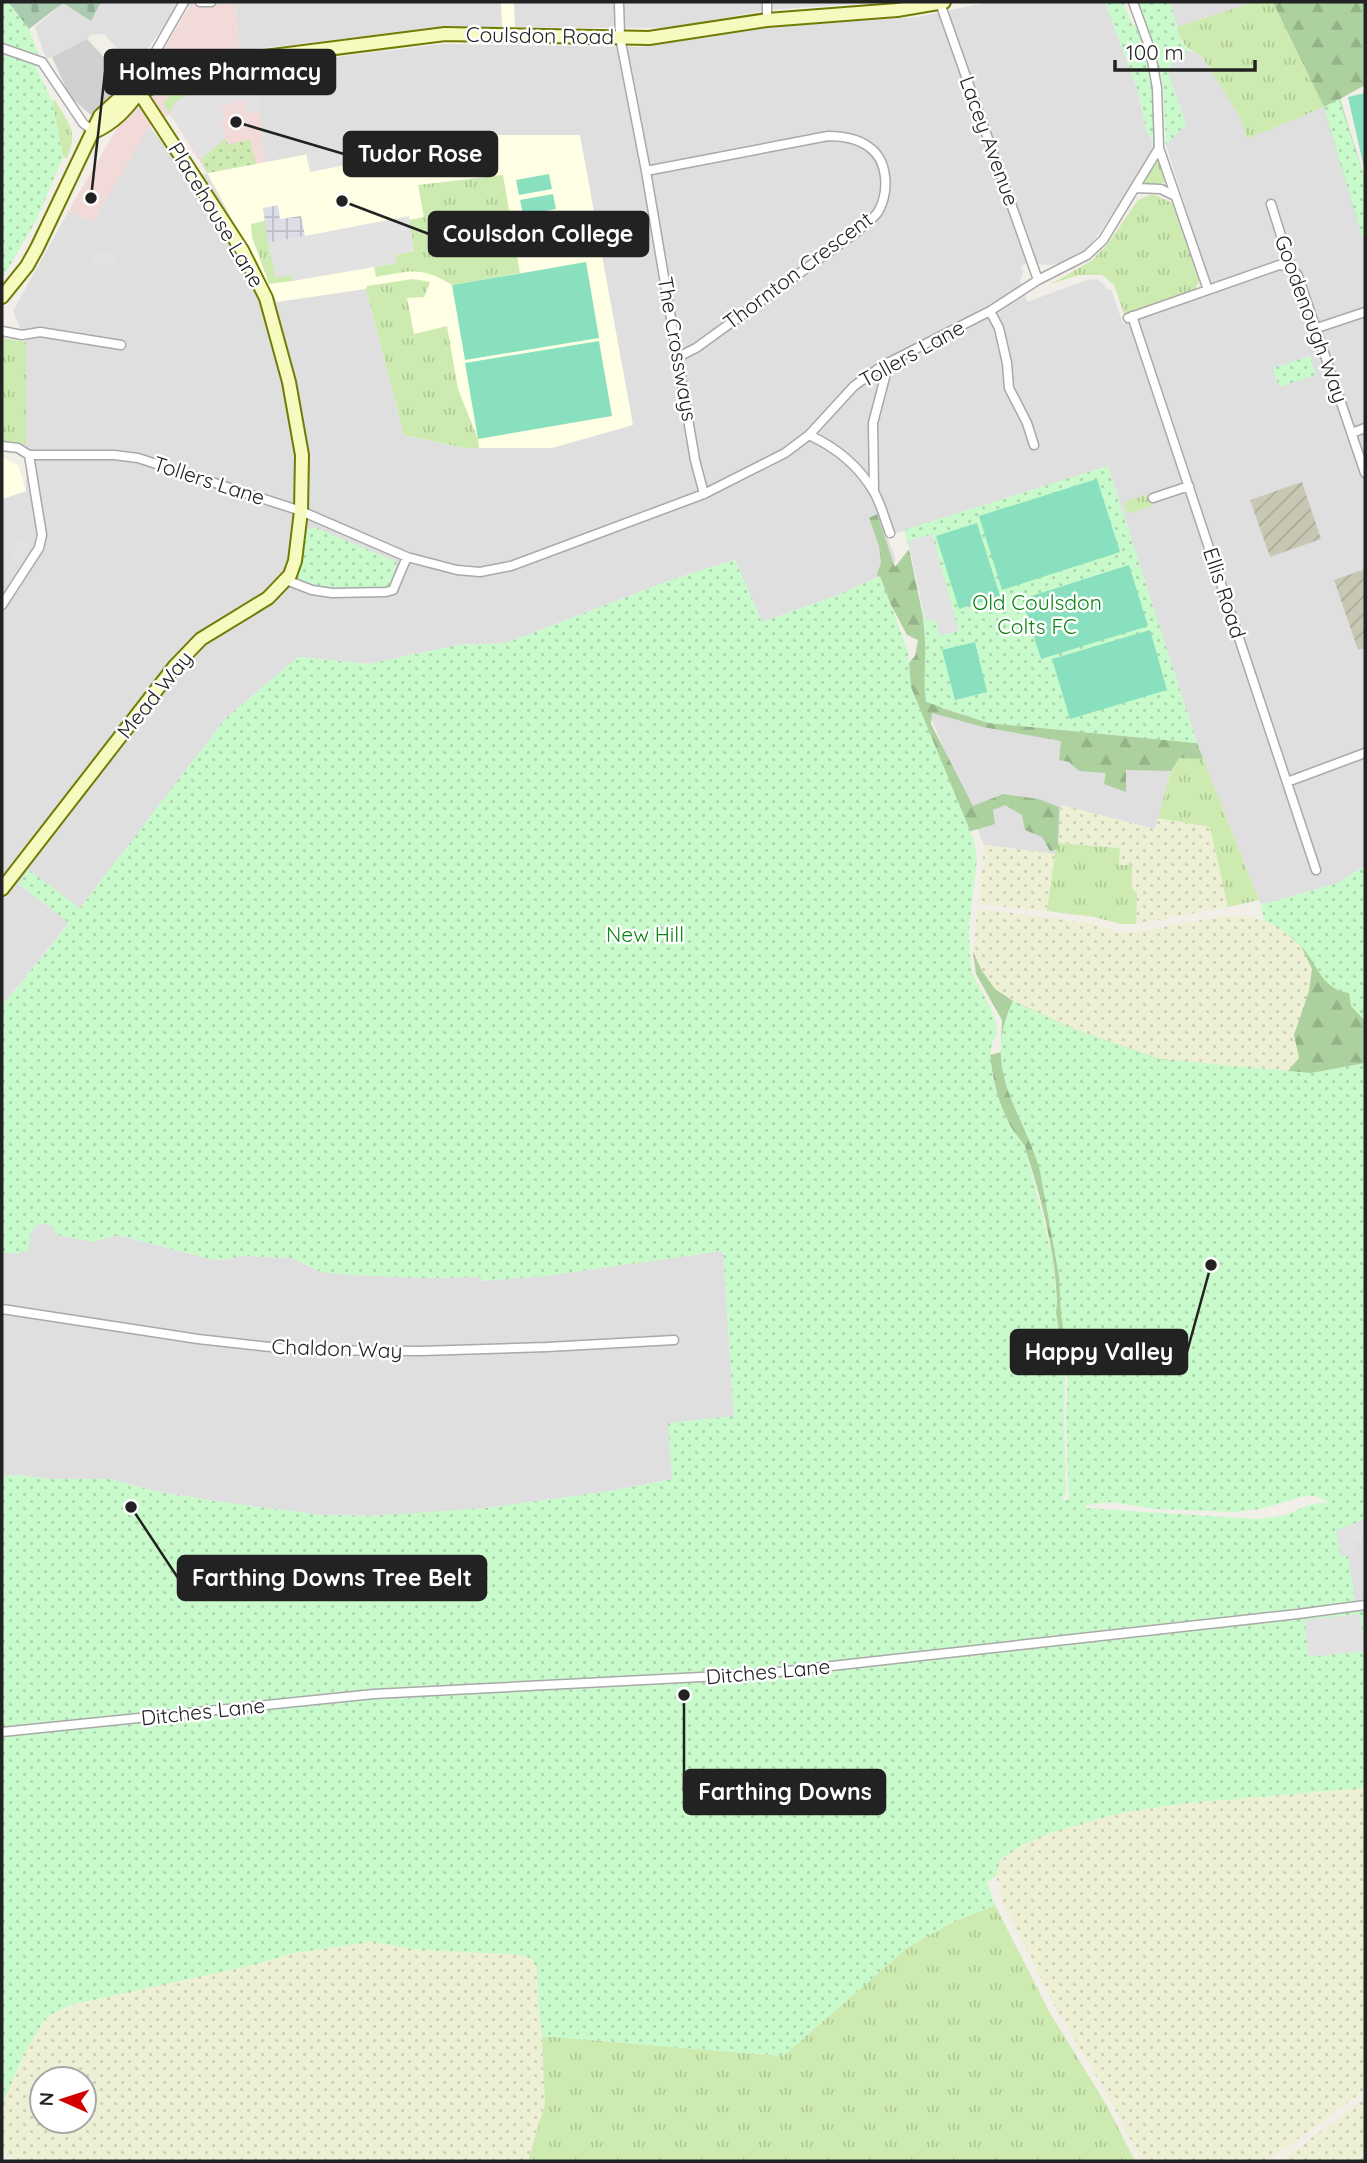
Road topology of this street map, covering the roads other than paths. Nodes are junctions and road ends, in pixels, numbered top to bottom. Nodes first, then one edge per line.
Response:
1 (184, 2) edge
2 (200, 2) edge
3 (211, 2) edge
4 (619, 2) edge
5 (767, 2) edge
6 (942, 2) edge
7 (1133, 2) edge
8 (896, 6) edge
9 (767, 20) junction
10 (620, 37) junction
11 (2, 48) edge
12 (139, 92) junction
13 (94, 132) junction
14 (1159, 148) junction
15 (646, 171) junction
16 (1135, 188) junction
17 (1175, 196) junction
18 (1272, 204) dead end
19 (1291, 267) junction
20 (1038, 280) junction
21 (1208, 290) junction
22 (2, 297) edge
23 (990, 311) junction
24 (1365, 312) edge
25 (1317, 328) junction
26 (2, 331) edge
27 (121, 345) dead end
28 (678, 357) junction
29 (889, 362) junction
30 (1365, 428) edge
31 (1352, 433) junction
32 (809, 435) junction
33 (1034, 445) dead end
34 (2, 446) edge
35 (29, 454) junction
36 (1365, 473) edge
37 (1189, 486) junction
38 (874, 492) junction
39 (704, 494) junction
40 (1153, 498) dead end
41 (300, 511) junction
42 (890, 533) dead end
43 (407, 557) junction
44 (286, 580) junction
45 (2, 605) edge
46 (1365, 753) edge
47 (1287, 782) junction
48 (1316, 870) dead end
49 (2, 889) edge
50 (2, 1309) edge
51 (674, 1339) dead end
52 (1365, 1605) edge
53 (2, 1732) edge

1 - 12 street
2 - 3 street
4 - 10 street, The Crossways
5 - 9 street
6 - 8 main road, Coulsdon Road
6 - 20 street, Lacey Avenue
7 - 14 street
8 - 9 main road, Coulsdon Road
9 - 10 main road, Coulsdon Road
10 - 12 main road, Coulsdon Road
10 - 15 street, The Crossways
11 - 13 street
12 - 13 main road, Coulsdon Road
12 - 41 main road, Placehouse Lane
13 - 22 main road, Coulsdon Road
14 - 16 street, Tollers Lane
14 - 17 street
15 - 28 street, The Crossways
15 - 28 street, Thornton Crescent
16 - 17 street
16 - 20 street, Tollers Lane
17 - 21 street
18 - 19 street, Goodenough Way
19 - 21 street
19 - 25 street, Goodenough Way
20 - 23 street, Tollers Lane
21 - 37 street, Ellis Road
23 - 29 street, Tollers Lane
23 - 33 street
24 - 25 street
25 - 31 street, Goodenough Way
26 - 27 street
28 - 39 street, The Crossways
29 - 32 street, Tollers Lane
29 - 38 street
30 - 31 street
31 - 36 street, Goodenough Way
32 - 38 street
32 - 39 street, Tollers Lane
34 - 35 street, Tollers Lane
35 - 41 street, Tollers Lane
35 - 45 street
37 - 40 street
37 - 47 street, Ellis Road
38 - 42 street
39 - 43 street, Tollers Lane
41 - 43 street, Tollers Lane
41 - 44 main road
43 - 44 street
44 - 49 main road, Mead Way
46 - 47 street
47 - 48 street, Ellis Road
50 - 51 street, Chaldon Way
52 - 53 street, Ditches Lane

